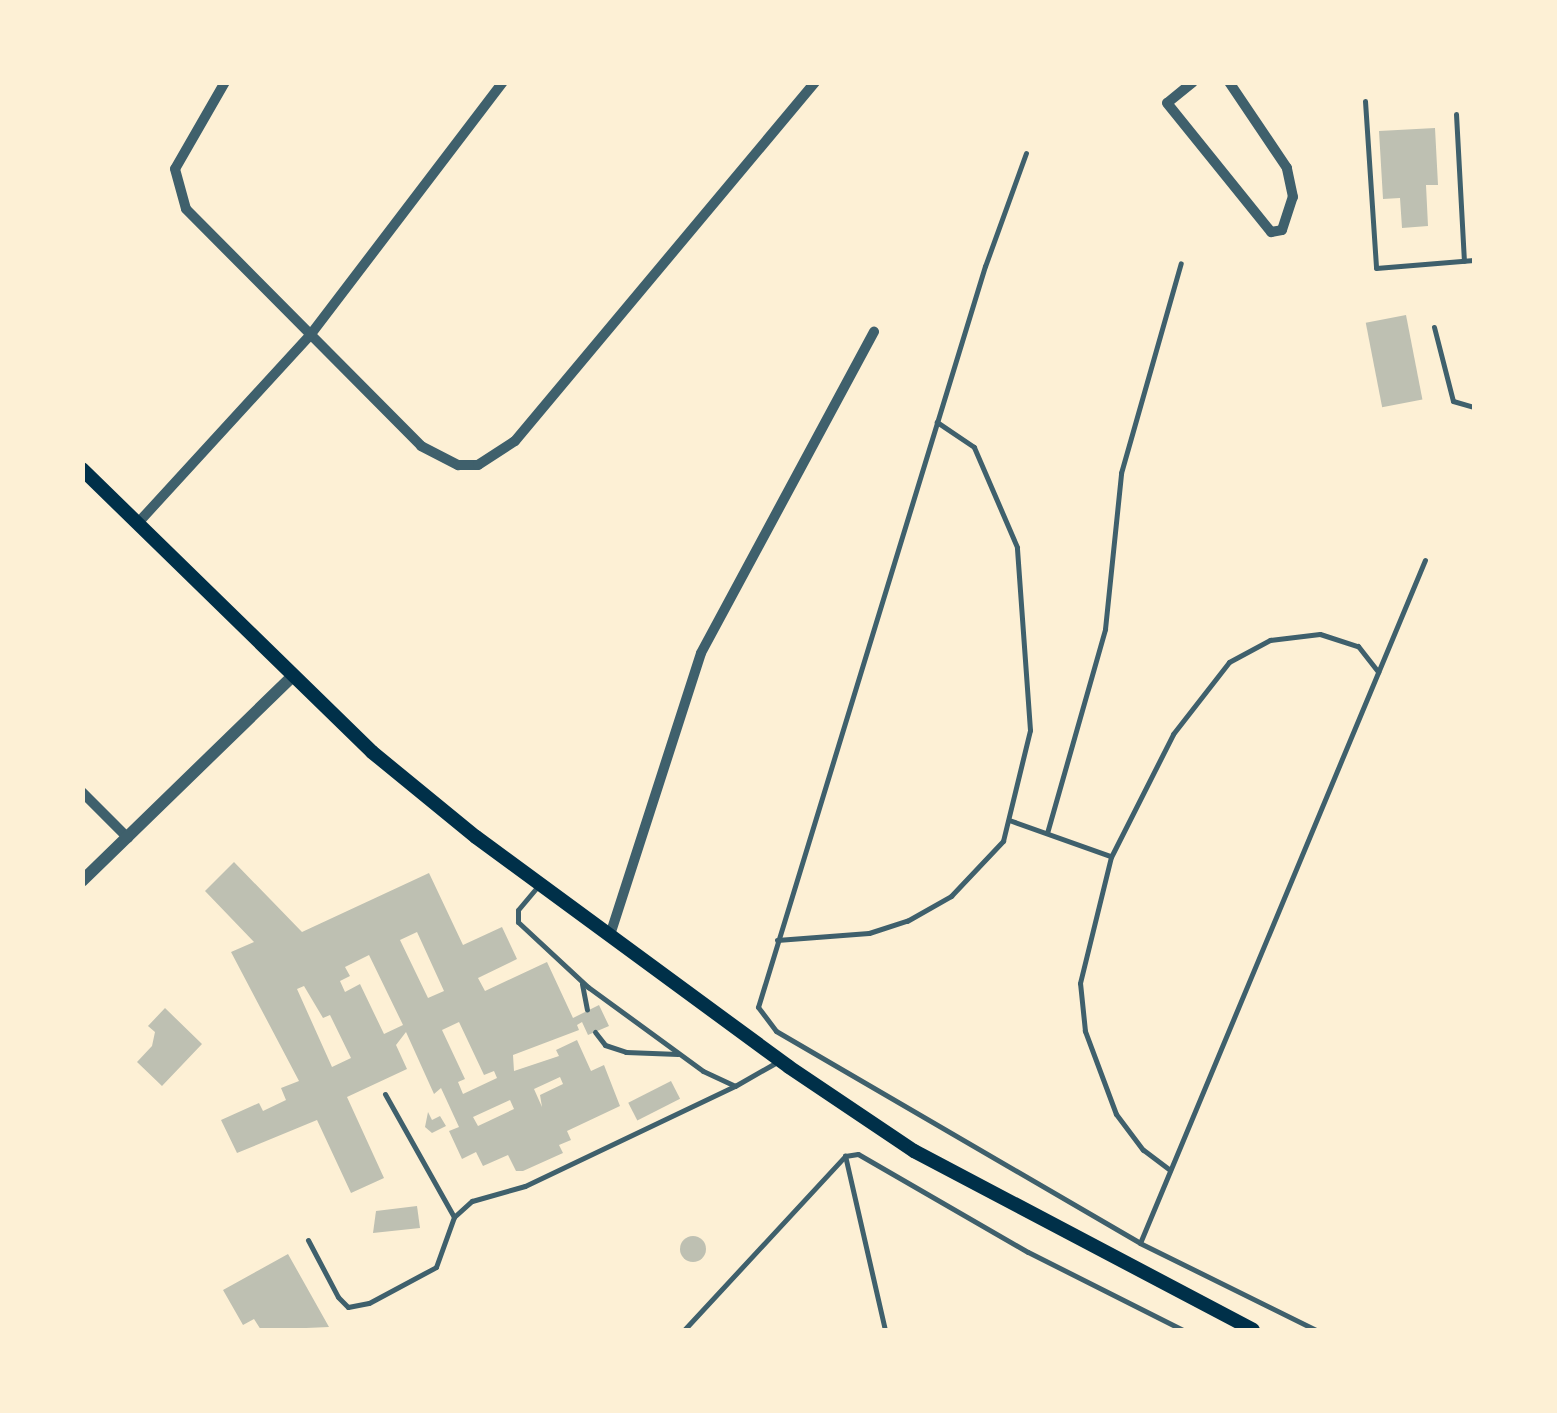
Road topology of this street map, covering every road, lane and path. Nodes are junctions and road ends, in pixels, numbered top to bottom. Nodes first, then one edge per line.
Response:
1 (226, 82) edge
2 (503, 82) edge
3 (815, 82) edge
4 (1194, 82) edge
5 (1229, 82) edge
6 (1365, 101) dead end
7 (1456, 114) dead end
8 (1026, 152) dead end
9 (1474, 260) edge
10 (1464, 261) junction
11 (1181, 263) dead end
12 (1434, 328) dead end
13 (874, 332) dead end
14 (311, 334) junction
15 (1474, 407) edge
16 (937, 422) junction
17 (82, 469) edge
18 (137, 524) junction
19 (1425, 560) dead end
20 (1378, 672) junction
21 (293, 676) junction
22 (82, 792) edge
23 (1010, 820) junction
24 (1047, 833) junction
25 (128, 838) junction
26 (1111, 857) junction
27 (82, 882) edge
28 (540, 884) junction
29 (610, 934) junction
30 (777, 940) junction
31 (582, 982) junction
32 (587, 1010) dead end
33 (596, 1032) dead end
34 (681, 1054) junction
35 (780, 1060) junction
36 (735, 1086) junction
37 (385, 1094) dead end
38 (846, 1156) junction
39 (1170, 1170) junction
40 (454, 1217) junction
41 (308, 1240) dead end
42 (1140, 1242) junction
43 (684, 1330) edge
44 (885, 1330) edge
45 (1183, 1330) edge
46 (1253, 1330) edge
47 (1316, 1330) edge

1 - 14 street
2 - 14 street
3 - 14 street
4 - 5 street
6 - 10 lane
7 - 10 lane
8 - 16 lane
9 - 10 lane
11 - 24 lane
12 - 15 lane
13 - 29 street
14 - 18 street
16 - 23 lane
16 - 30 lane
17 - 18 main road
18 - 21 main road
19 - 20 lane
20 - 26 lane
20 - 39 lane
21 - 25 street
21 - 28 main road
22 - 25 street
23 - 24 lane
23 - 30 lane
24 - 26 lane
25 - 27 street
26 - 39 lane
28 - 29 main road
28 - 31 lane
29 - 35 main road
30 - 42 lane
31 - 32 lane
31 - 34 lane
33 - 34 lane
34 - 36 lane
35 - 36 lane
35 - 46 main road
36 - 40 lane
37 - 40 lane
38 - 43 lane
38 - 44 lane
38 - 45 lane
39 - 42 lane
40 - 41 lane
42 - 47 lane

